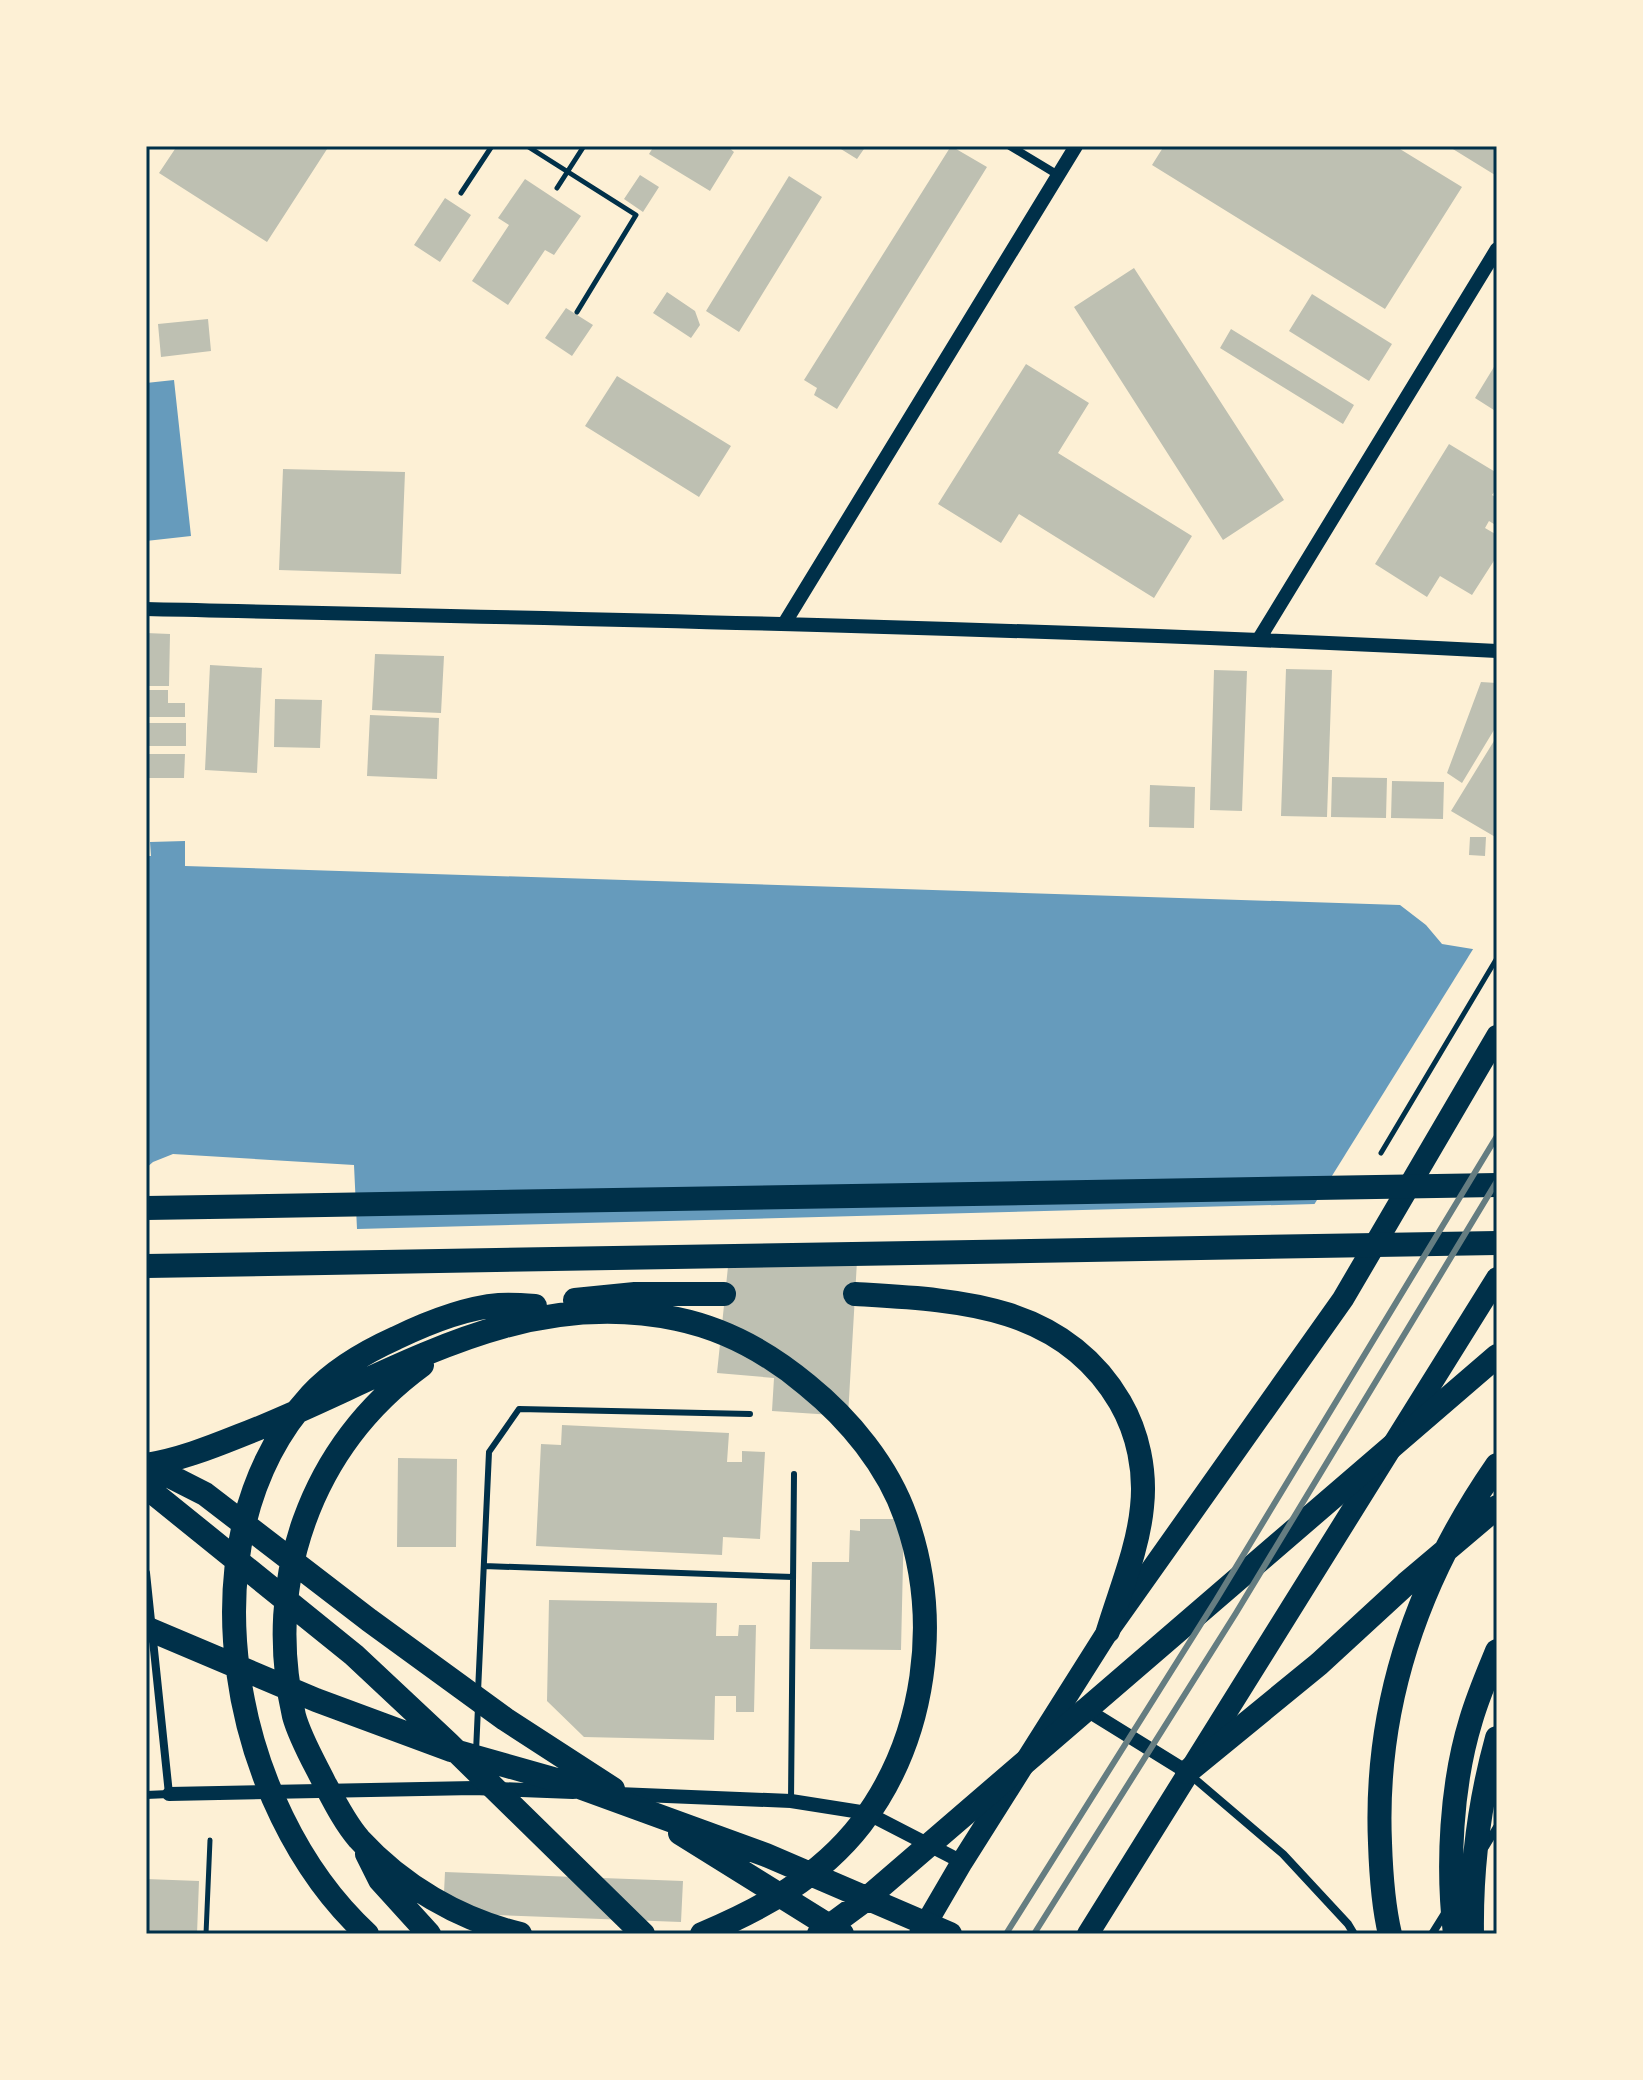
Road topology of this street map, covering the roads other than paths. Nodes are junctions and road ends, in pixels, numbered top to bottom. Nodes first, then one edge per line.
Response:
1 (1010, 146) edge
2 (1076, 146) edge
3 (1058, 175) junction
4 (1497, 249) edge
5 (146, 609) edge
6 (784, 624) junction
7 (1259, 639) junction
8 (1497, 651) edge
9 (1497, 1036) edge
10 (1497, 1185) edge
11 (146, 1208) edge
12 (1497, 1243) edge
13 (146, 1266) edge
14 (1492, 1286) edge
15 (715, 1294) dead end
16 (855, 1294) dead end
17 (535, 1306) junction
18 (1497, 1356) edge
19 (750, 1414) dead end
20 (146, 1464) edge
21 (1497, 1465) edge
22 (794, 1474) dead end
23 (146, 1487) edge
24 (1497, 1507) edge
25 (484, 1566) junction
26 (146, 1573) edge
27 (793, 1577) junction
28 (146, 1628) edge
29 (1108, 1631) junction
30 (1497, 1651) edge
31 (1067, 1698) junction
32 (1497, 1738) edge
33 (1187, 1772) junction
34 (474, 1788) junction
35 (169, 1794) junction
36 (146, 1795) edge
37 (791, 1801) junction
38 (1497, 1827) edge
39 (358, 1838) junction
40 (962, 1862) junction
41 (367, 1934) edge
42 (429, 1934) edge
43 (520, 1934) edge
44 (643, 1934) edge
45 (702, 1934) edge
46 (819, 1934) edge
47 (842, 1934) edge
48 (920, 1934) edge
49 (950, 1934) edge
50 (1088, 1934) edge
51 (1354, 1934) edge
52 (1390, 1934) edge
53 (1432, 1934) edge
54 (1455, 1934) edge
55 (1472, 1934) edge

1 - 3 street
2 - 3 street
3 - 6 street
4 - 7 street
5 - 6 street
6 - 7 street
7 - 8 street
9 - 29 highway
10 - 11 highway
12 - 13 highway
14 - 33 highway
15 - 17 highway
16 - 29 highway
17 - 39 highway
17 - 41 highway
18 - 46 highway
19 - 25 lane
20 - 45 highway
20 - 47 highway
21 - 52 highway
22 - 27 lane
23 - 44 highway
24 - 33 highway
25 - 27 lane
25 - 34 lane
26 - 35 street
27 - 37 lane
28 - 49 highway
29 - 31 highway
30 - 54 highway
31 - 33 street
31 - 40 highway
32 - 55 highway
33 - 50 highway
33 - 51 street
34 - 35 street
34 - 37 street
35 - 36 street
37 - 40 street
38 - 53 street
39 - 42 highway
39 - 43 highway
40 - 48 highway

